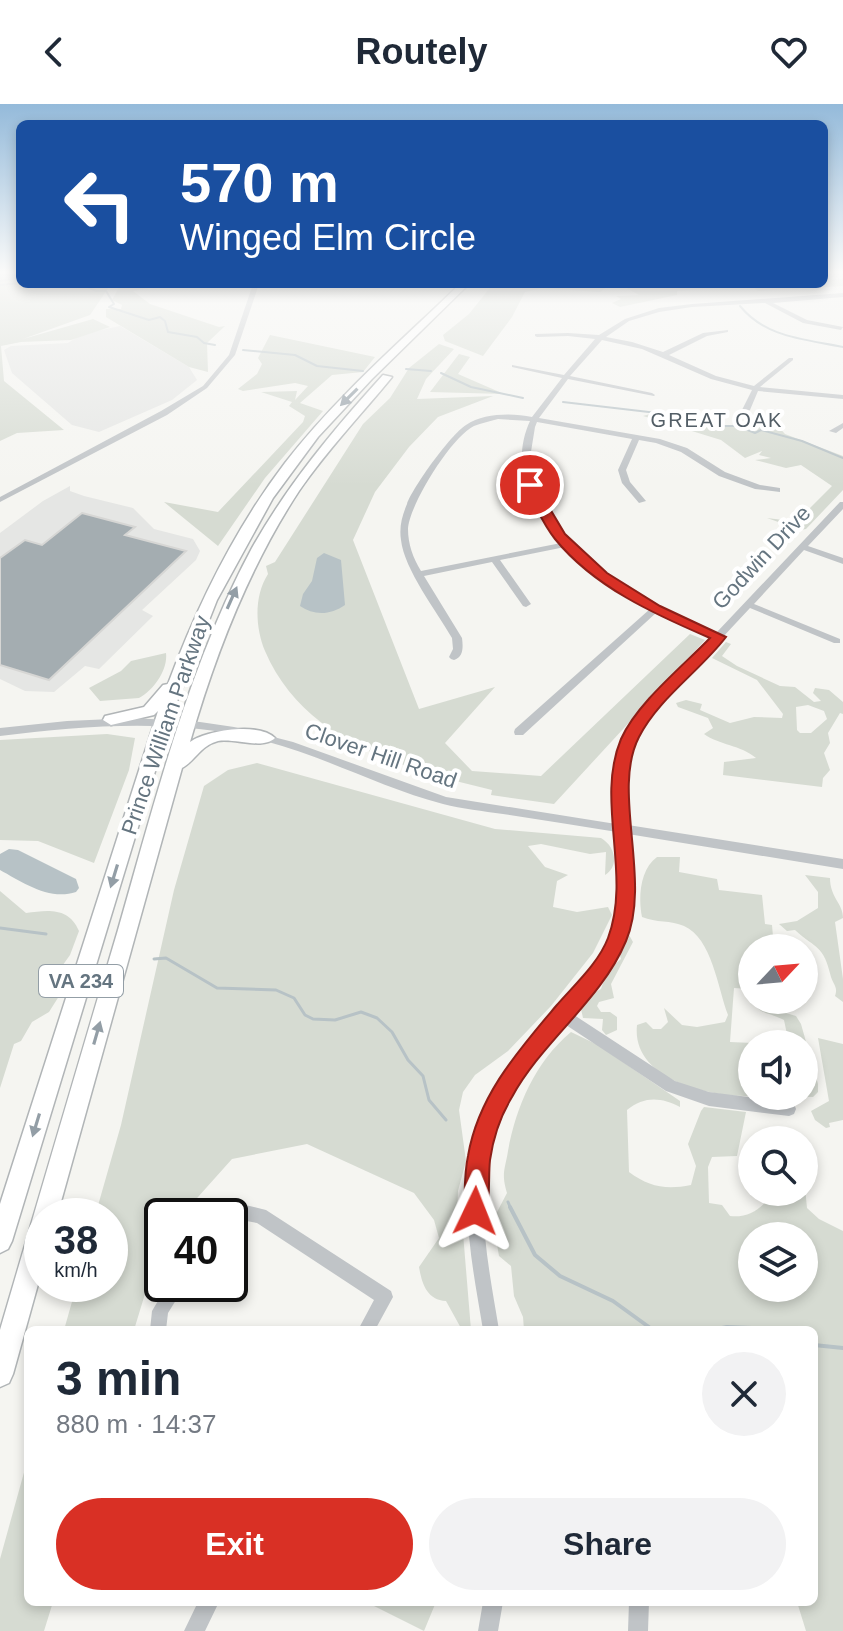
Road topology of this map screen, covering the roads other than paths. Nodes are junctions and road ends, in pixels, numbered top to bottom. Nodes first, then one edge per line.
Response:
1 (236, 343) edge
2 (405, 343) edge
3 (421, 343) edge
4 (595, 343) edge
5 (619, 343) edge
6 (686, 343) edge
7 (663, 355) junction
8 (791, 359) dead end
9 (514, 366) dead end
10 (565, 378) junction
11 (754, 389) junction
12 (652, 395) dead end
13 (843, 397) edge
14 (746, 410) dead end
15 (535, 419) junction
16 (843, 425) edge
17 (833, 431) dead end
18 (637, 437) junction
19 (777, 490) dead end
20 (0, 500) edge
21 (642, 501) dead end
22 (843, 505) edge
23 (567, 544) junction
24 (804, 547) junction
25 (495, 559) junction
26 (843, 561) edge
27 (418, 574) junction
28 (526, 604) dead end
29 (750, 605) junction
30 (655, 609) junction
31 (719, 637) junction
32 (837, 641) dead end
33 (454, 657) dead end
34 (180, 670) junction
35 (111, 720) junction
36 (162, 722) junction
37 (186, 724) junction
38 (0, 732) edge
39 (519, 732) dead end
40 (267, 738) junction
41 (171, 775) junction
42 (623, 829) junction
43 (843, 864) edge
44 (561, 1014) junction
45 (738, 1102) edge
46 (50, 1198) edge
47 (248, 1213) edge
48 (0, 1241) edge
49 (24, 1291) edge
50 (165, 1302) edge
51 (158, 1326) edge
52 (368, 1326) edge
53 (490, 1326) edge
54 (0, 1374) edge
55 (207, 1606) edge
56 (492, 1606) edge
57 (639, 1606) edge
58 (194, 1631) edge
59 (488, 1631) edge
60 (638, 1631) edge

1 - 20 street
2 -> 34 highway, Prince William Parkway / VA 234
37 -> 3 highway, Prince William Parkway / VA 234
4 - 10 street
5 - 7 street
6 - 7 street
7 - 11 street
8 - 11 street
9 - 10 street
10 - 12 street
10 - 15 street
11 - 13 street
11 - 14 street
15 - 18 street
15 - 23 street
15 - 27 street
16 - 17 street
18 - 19 street
18 - 21 street
22 - 24 street, Godwin Drive
23 - 25 street
23 - 30 street
24 - 26 street
24 - 29 street, Godwin Drive
25 - 27 street
25 - 28 street
27 - 33 street
29 - 31 street, Godwin Drive
29 - 32 street
30 - 31 street
30 - 39 street
31 - 42 street, Godwin Drive
34 - 35 highway
34 - 36 highway, Prince William Parkway / VA 234
35 - 36 street, Clover Hill Road
35 - 38 street, Clover Hill Road
36 - 37 street, Clover Hill Road
36 -> 48 highway, Prince William Parkway / VA 234
37 - 40 street, Clover Hill Road
37 - 41 highway, Prince William Parkway / VA 234
40 - 41 highway
40 - 42 street, Clover Hill Road
46 -> 41 highway, Prince William Parkway / VA 234
42 - 43 street, Clover Hill Road
42 - 44 street, Godwin Drive
44 - 45 street
44 - 53 street, Godwin Drive
47 - 52 street
49 - 54 highway
50 - 51 street
55 - 58 street
56 - 59 street
57 - 60 street

